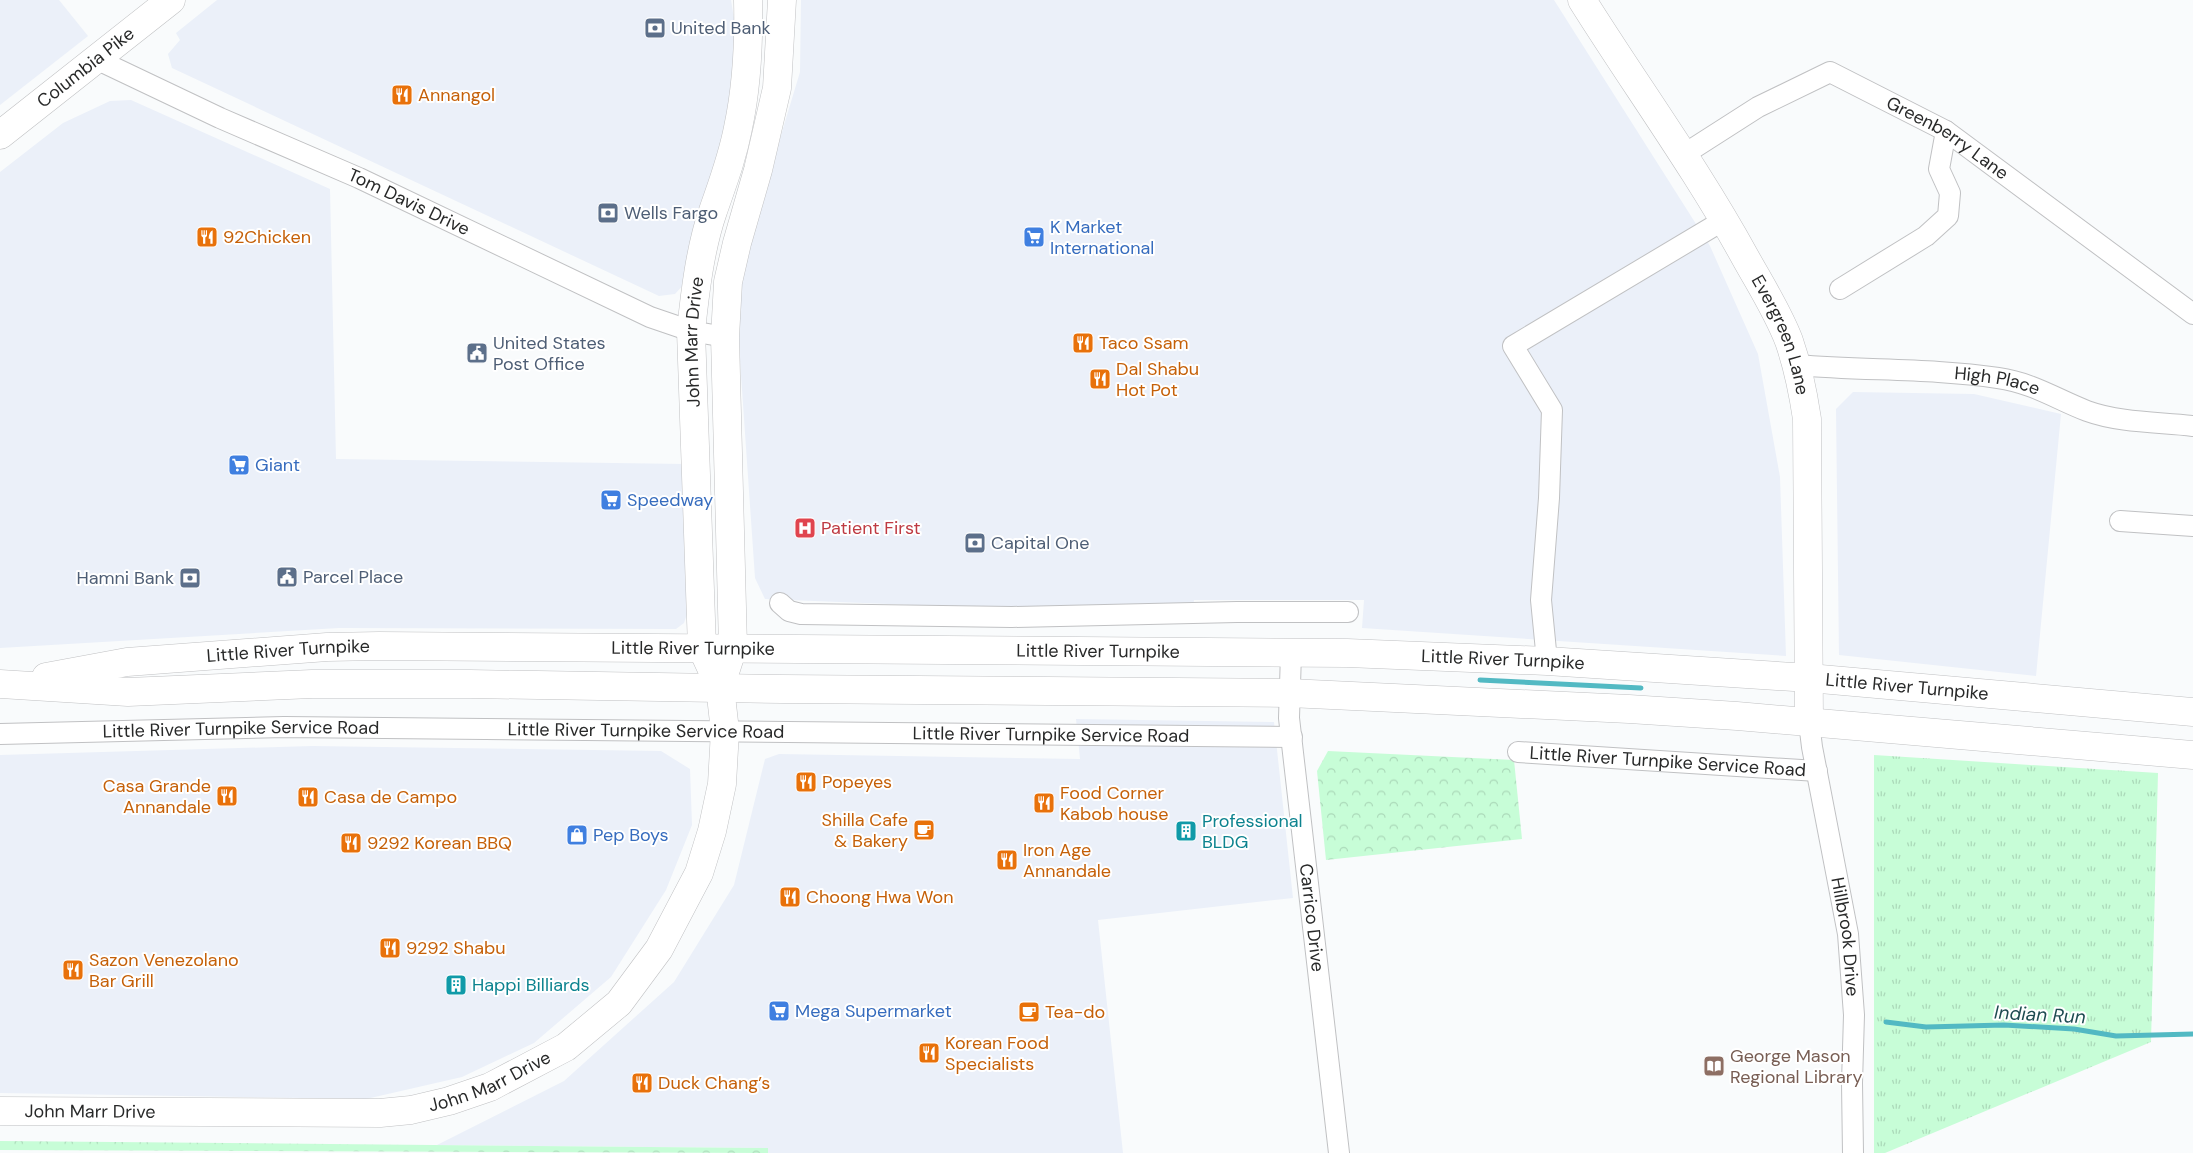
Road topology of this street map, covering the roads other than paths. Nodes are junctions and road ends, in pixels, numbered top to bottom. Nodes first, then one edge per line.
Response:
1 (171, 0) edge
2 (748, 0) edge
3 (782, 0) edge
4 (1582, 0) edge
5 (96, 59) junction
6 (1946, 131) junction
7 (0, 135) edge
8 (1683, 155) junction
9 (1724, 220) junction
10 (1840, 289) dead end
11 (2193, 314) edge
12 (691, 331) junction
13 (725, 337) junction
14 (1796, 365) junction
15 (2193, 426) edge
16 (2120, 521) dead end
17 (2193, 526) edge
18 (780, 603) dead end
19 (1348, 612) dead end
20 (447, 645) junction
21 (733, 647) junction
22 (702, 648) junction
23 (1291, 653) junction
24 (1546, 661) junction
25 (1809, 678) junction
26 (2, 684) edge
27 (312, 684) junction
28 (720, 687) junction
29 (1289, 694) junction
30 (2193, 712) edge
31 (1809, 722) junction
32 (725, 732) junction
33 (0, 734) edge
34 (1292, 737) junction
35 (1518, 752) dead end
36 (2193, 754) edge
37 (1817, 771) junction
38 (0, 1112) edge
39 (1339, 1153) edge
40 (1853, 1153) edge

1 - 5 main road, Columbia Pike
2 - 12 main road, John Marr Drive
3 - 13 main road, John Marr Drive
4 - 8 main road, Evergreen Lane
5 - 7 main road, Columbia Pike
5 - 12 street, Tom Davis Drive
6 - 8 street, Greenberry Lane
6 - 10 street
6 - 11 street, Greenberry Lane
8 - 9 main road, Evergreen Lane
9 - 14 main road, Evergreen Lane
9 - 24 street
12 - 13 street, Tom Davis Drive
12 - 22 main road, John Marr Drive
13 - 21 main road, John Marr Drive
14 - 15 street, High Place
14 - 25 main road, Evergreen Lane
16 - 17 street
18 - 19 street
20 - 22 main road, Little River Turnpike
20 - 26 main road, Little River Turnpike
20 - 27 main road
21 - 22 main road, Little River Turnpike
21 - 23 main road, Little River Turnpike
21 - 28 main road, John Marr Drive
22 - 28 main road, John Marr Drive
23 - 24 main road, Little River Turnpike
23 - 29 street, Carrico Drive
24 - 25 main road, Little River Turnpike
25 - 30 main road, Little River Turnpike
25 - 31 main road, Evergreen Lane
26 - 27 main road, Little River Turnpike
27 - 28 main road, Little River Turnpike
28 - 29 main road, Little River Turnpike
28 - 32 main road, John Marr Drive
29 - 31 main road, Little River Turnpike
29 - 34 street, Carrico Drive
31 - 36 main road, Little River Turnpike
31 - 37 street, Hillbrook Drive
32 - 33 street, Little River Turnpike Service Road
32 - 34 street, Little River Turnpike Service Road
32 - 38 main road, John Marr Drive
34 - 39 street, Carrico Drive
35 - 37 street, Little River Turnpike Service Road
37 - 40 street, Hillbrook Drive

